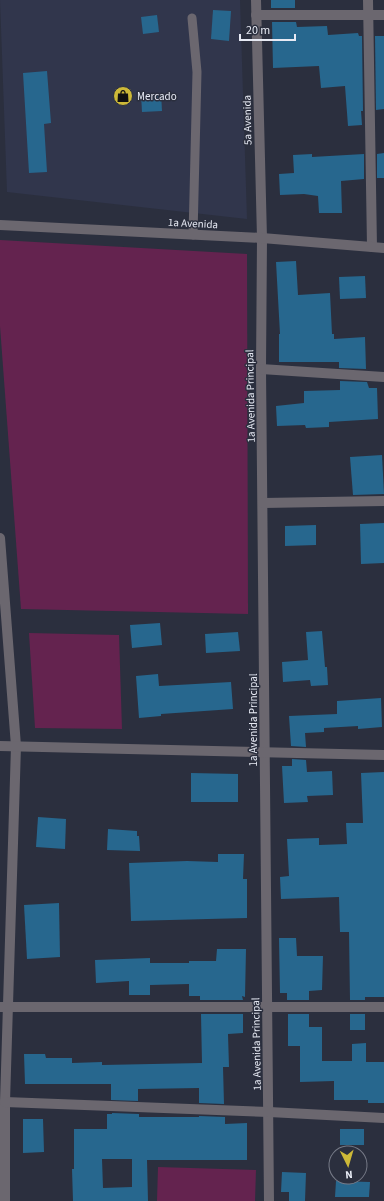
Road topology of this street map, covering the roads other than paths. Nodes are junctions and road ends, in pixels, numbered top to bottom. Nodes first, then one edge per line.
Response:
1 (256, 0) edge
2 (368, 0) edge
3 (256, 15) junction
4 (368, 15) junction
5 (384, 15) edge
6 (192, 18) dead end
7 (0, 225) edge
8 (193, 235) junction
9 (262, 238) junction
10 (372, 248) junction
11 (384, 248) edge
12 (261, 369) junction
13 (384, 377) edge
14 (384, 501) edge
15 (263, 503) junction
16 (0, 538) edge
17 (0, 746) edge
18 (16, 746) junction
19 (265, 752) junction
20 (384, 754) edge
21 (4, 1007) edge
22 (267, 1007) junction
23 (384, 1007) edge
24 (5, 1102) junction
25 (269, 1112) junction
26 (384, 1118) edge
27 (5, 1201) edge
28 (269, 1201) edge

1 - 3 street, 5a Avenida
2 - 4 street
3 - 4 street
3 - 9 street, 5a Avenida
4 - 5 street
4 - 10 street
6 - 8 lane
7 - 8 street, 1a Avenida
8 - 9 street, 1a Avenida
9 - 10 street, 1a Avenida
9 - 12 street, 1a Avenida Principal
10 - 11 street, 1a Avenida
12 - 13 street
12 - 15 street, 1a Avenida Principal
14 - 15 street
15 - 19 street, 1a Avenida Principal
16 - 18 street
17 - 18 street
18 - 19 street
18 - 21 street
19 - 20 street
19 - 22 street, 1a Avenida Principal
21 - 22 street
21 - 24 street
22 - 23 street
22 - 25 street, 1a Avenida Principal
24 - 25 street
24 - 27 street
25 - 26 street
25 - 28 street, 1a Avenida Principal

